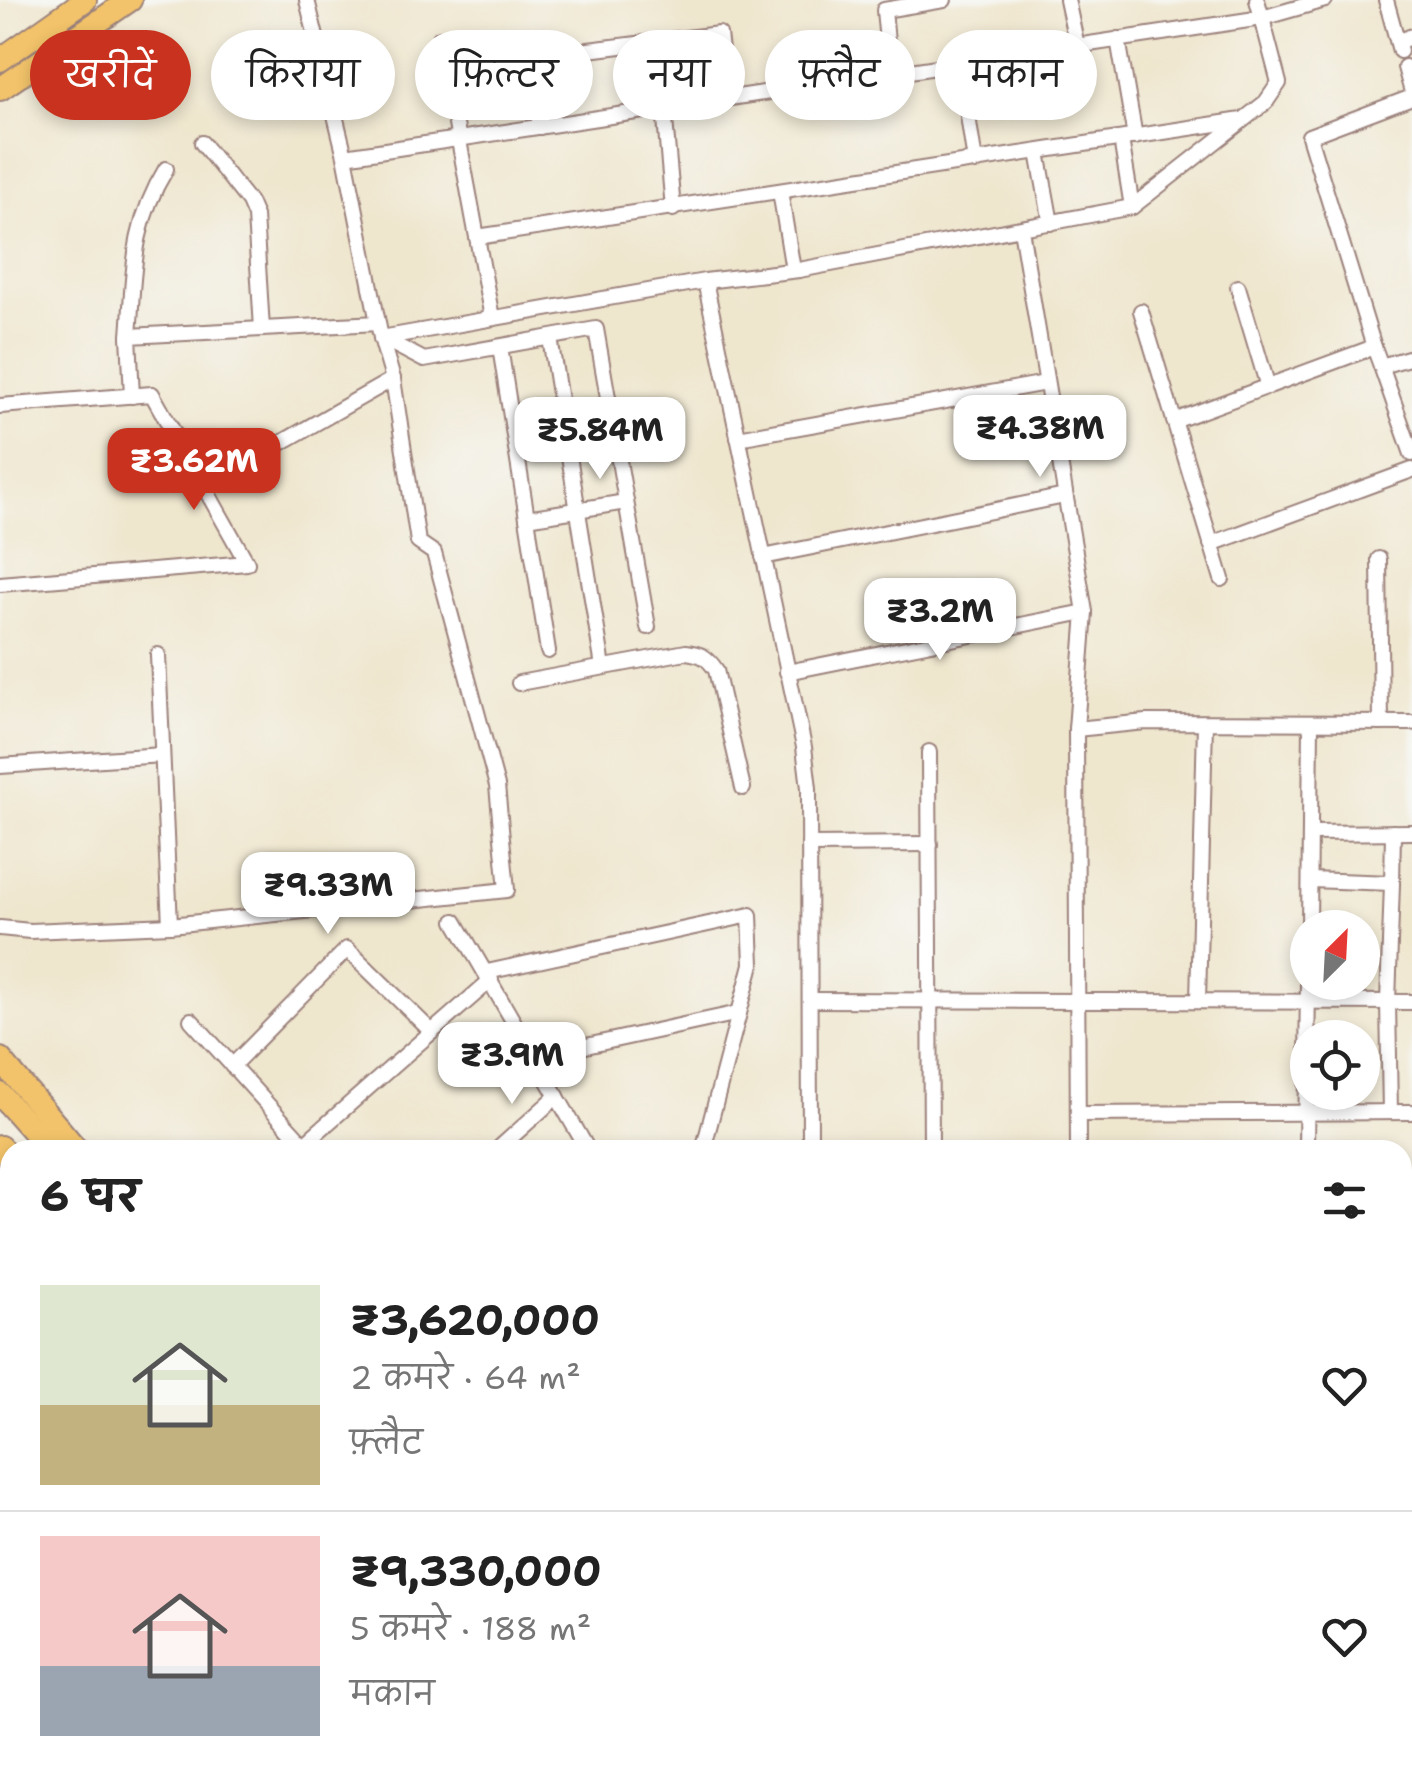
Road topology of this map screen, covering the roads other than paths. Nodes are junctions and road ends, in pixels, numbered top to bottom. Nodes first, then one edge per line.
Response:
1 (86, 0) edge
2 (130, 0) edge
3 (307, 0) edge
4 (944, 0) edge
5 (1067, 0) edge
6 (1257, 0) edge
7 (1325, 0) edge
8 (1386, 0) edge
9 (1262, 18) junction
10 (886, 30) edge
11 (1073, 30) edge
12 (1118, 40) junction
13 (1097, 43) edge
14 (1404, 43) edge
15 (613, 47) edge
16 (0, 60) edge
17 (1405, 67) dead end
18 (0, 88) edge
19 (1412, 94) edge
20 (613, 116) edge
21 (1244, 119) junction
22 (455, 120) edge
23 (665, 120) edge
24 (969, 120) edge
25 (540, 127) junction
26 (1128, 138) junction
27 (458, 139) junction
28 (202, 143) dead end
29 (1038, 152) junction
30 (345, 156) junction
31 (975, 162) junction
32 (166, 169) dead end
33 (780, 191) junction
34 (1132, 206) junction
35 (674, 208) junction
36 (1051, 223) junction
37 (1020, 230) junction
38 (476, 237) junction
39 (793, 270) junction
40 (705, 282) junction
41 (1238, 288) dead end
42 (1141, 312) dead end
43 (492, 318) junction
44 (262, 329) junction
45 (380, 330) junction
46 (129, 336) junction
47 (550, 338) junction
48 (500, 347) junction
49 (1374, 347) junction
50 (1412, 357) edge
51 (1381, 366) junction
52 (393, 379) junction
53 (1046, 384) junction
54 (1268, 386) junction
55 (132, 396) junction
56 (0, 406) edge
57 (1174, 421) junction
58 (738, 438) junction
59 (1412, 454) edge
60 (1412, 470) edge
61 (204, 487) junction
62 (1065, 496) junction
63 (626, 502) junction
64 (578, 510) junction
65 (527, 518) junction
66 (1211, 544) junction
67 (763, 557) junction
68 (1380, 559) dead end
69 (1222, 579) dead end
70 (0, 584) edge
71 (1084, 612) junction
72 (648, 628) dead end
73 (548, 651) dead end
74 (158, 654) dead end
75 (603, 667) junction
76 (788, 672) junction
77 (519, 683) dead end
78 (1205, 722) junction
79 (1311, 723) junction
80 (1381, 723) junction
81 (1412, 723) edge
82 (1076, 729) junction
83 (929, 752) dead end
84 (162, 756) junction
85 (0, 766) edge
86 (743, 788) dead end
87 (1393, 832) junction
88 (1412, 832) edge
89 (1310, 833) junction
90 (930, 844) junction
91 (809, 845) junction
92 (1310, 880) junction
93 (1392, 883) junction
94 (1309, 910) edge
95 (455, 921) dead end
96 (170, 926) junction
97 (0, 928) edge
98 (489, 976) junction
99 (810, 1000) junction
100 (930, 1000) junction
101 (1078, 1001) junction
102 (1198, 1001) junction
103 (1308, 1001) junction
104 (1388, 1002) junction
105 (1412, 1002) edge
106 (739, 1013) junction
107 (191, 1020) dead end
108 (432, 1032) junction
109 (535, 1058) junction
110 (0, 1059) edge
111 (232, 1066) junction
112 (0, 1094) edge
113 (557, 1096) junction
114 (1390, 1112) junction
115 (1412, 1112) edge
116 (1306, 1113) junction
117 (1078, 1114) junction
118 (41, 1140) edge
119 (69, 1140) edge
120 (300, 1140) edge
121 (314, 1140) edge
122 (508, 1140) edge
123 (582, 1140) edge
124 (706, 1140) edge
125 (810, 1140) edge
126 (932, 1140) edge
127 (1078, 1140) edge
128 (1306, 1140) edge

1 - 16 main road
2 - 18 main road
3 - 30 street
4 - 10 street
5 - 11 street
6 - 9 street
7 - 9 street
8 - 14 street
9 - 12 street
9 - 21 street
12 - 13 street
12 - 26 street
15 - 25 street
17 - 19 street
19 - 49 street
20 - 25 street
21 - 26 street
21 - 34 street
22 - 27 street
23 - 35 street
24 - 31 street
25 - 27 street
26 - 29 street
26 - 34 street
27 - 30 street
27 - 38 street
28 - 44 street
29 - 31 street
29 - 36 street
30 - 45 street
31 - 33 street
32 - 46 street
33 - 35 street
33 - 39 street
34 - 36 street
35 - 38 street
36 - 37 street
37 - 39 street
37 - 53 street
38 - 43 street
39 - 40 street
40 - 43 street
40 - 58 street
41 - 54 street
42 - 57 street
43 - 45 street
44 - 45 street
44 - 46 street
45 - 48 street
45 - 52 street
46 - 55 street
47 - 48 street
47 - 63 street
47 - 64 street
48 - 65 street
49 - 51 street
49 - 54 street
50 - 51 street
51 - 59 street
52 - 61 street
52 - 96 street
53 - 58 street
53 - 62 street
54 - 57 street
55 - 56 street
55 - 61 street
57 - 66 street
58 - 67 street
60 - 66 street
61 - 70 street
62 - 67 street
62 - 71 street
63 - 64 street
63 - 72 street
64 - 65 street
64 - 75 street
65 - 73 street
66 - 69 street
67 - 76 street
68 - 80 street
71 - 76 street
71 - 82 street
74 - 84 street
75 - 77 street
75 - 86 street
76 - 91 street
78 - 79 street
78 - 82 street
78 - 102 street
79 - 80 street
79 - 89 street
80 - 81 street
82 - 101 street
83 - 90 street
84 - 85 street
84 - 96 street
87 - 88 street
87 - 89 street
87 - 93 street
89 - 92 street
90 - 91 street
90 - 100 street
91 - 99 street
92 - 93 street
92 - 94 street
93 - 104 street
95 - 98 street
96 - 97 street
98 - 106 street
98 - 108 street
98 - 109 street
99 - 100 street
99 - 125 street
100 - 101 street
100 - 126 street
101 - 102 street
101 - 117 street
102 - 103 street
103 - 104 street
103 - 116 street
104 - 105 street
104 - 114 street
106 - 109 street
106 - 124 street
107 - 111 street
108 - 111 street
108 - 121 street
109 - 113 street
110 - 119 main road
111 - 120 street
112 - 118 main road
113 - 122 street
113 - 123 street
114 - 115 street
114 - 116 street
116 - 117 street
116 - 128 street
117 - 127 street

